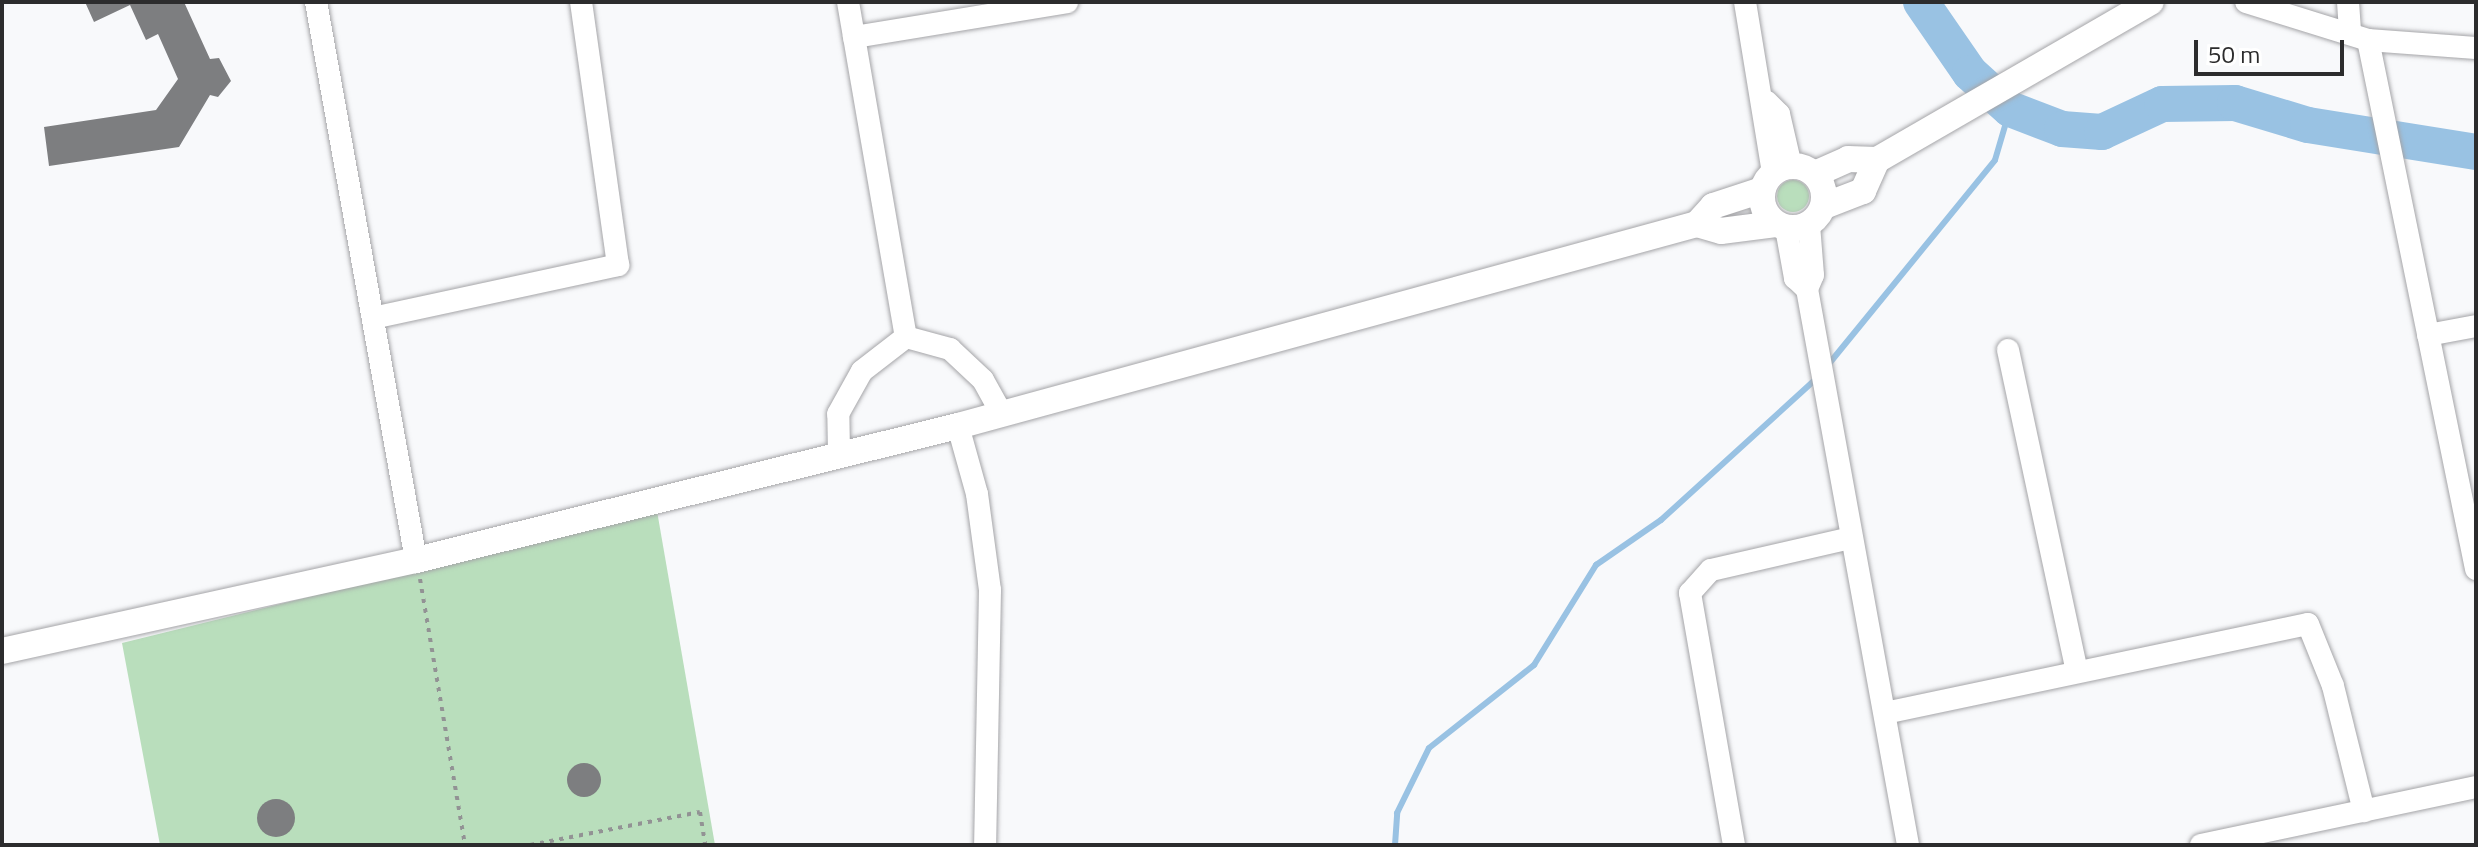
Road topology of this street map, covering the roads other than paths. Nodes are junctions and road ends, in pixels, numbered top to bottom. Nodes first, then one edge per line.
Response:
1 (316, 2) edge
2 (581, 2) edge
3 (848, 2) edge
4 (1067, 2) edge
5 (1745, 2) edge
6 (2246, 2) edge
7 (2348, 2) edge
8 (2149, 3) edge
9 (854, 37) junction
10 (2363, 42) junction
11 (2476, 48) edge
12 (1877, 160) junction
13 (1785, 176) junction
14 (1799, 221) junction
15 (1697, 224) junction
16 (373, 318) junction
17 (2476, 326) edge
18 (2428, 335) junction
19 (906, 337) junction
20 (2008, 350) dead end
21 (1002, 414) junction
22 (958, 426) junction
23 (839, 453) junction
24 (2467, 478) edge
25 (1851, 538) junction
26 (416, 560) junction
27 (2476, 569) edge
28 (2, 651) edge
29 (2076, 668) junction
30 (1885, 713) junction
31 (2476, 787) edge
32 (2364, 811) junction
33 (985, 845) edge
34 (1734, 845) edge
35 (1908, 845) edge
36 (2201, 845) edge

1 - 16 street
2 - 16 street
3 - 9 street
4 - 9 street
5 - 13 street
6 - 10 street
7 - 10 street
8 - 12 main road
9 - 19 street
10 - 11 street
10 - 18 street
12 - 13 main road
12 - 14 main road
13 - 14 main road
13 - 14 main road
13 - 15 main road
14 - 15 main road
14 - 25 street
15 - 21 main road
16 - 26 street
17 - 18 street
18 - 24 street
19 - 21 street
19 - 23 street
20 - 29 street
21 - 22 main road
22 - 23 main road
22 - 33 street
23 - 26 main road
24 - 27 street
25 - 30 street
25 - 34 street
26 - 28 main road
29 - 30 street
29 - 32 street
30 - 35 street
31 - 32 street
32 - 36 street

